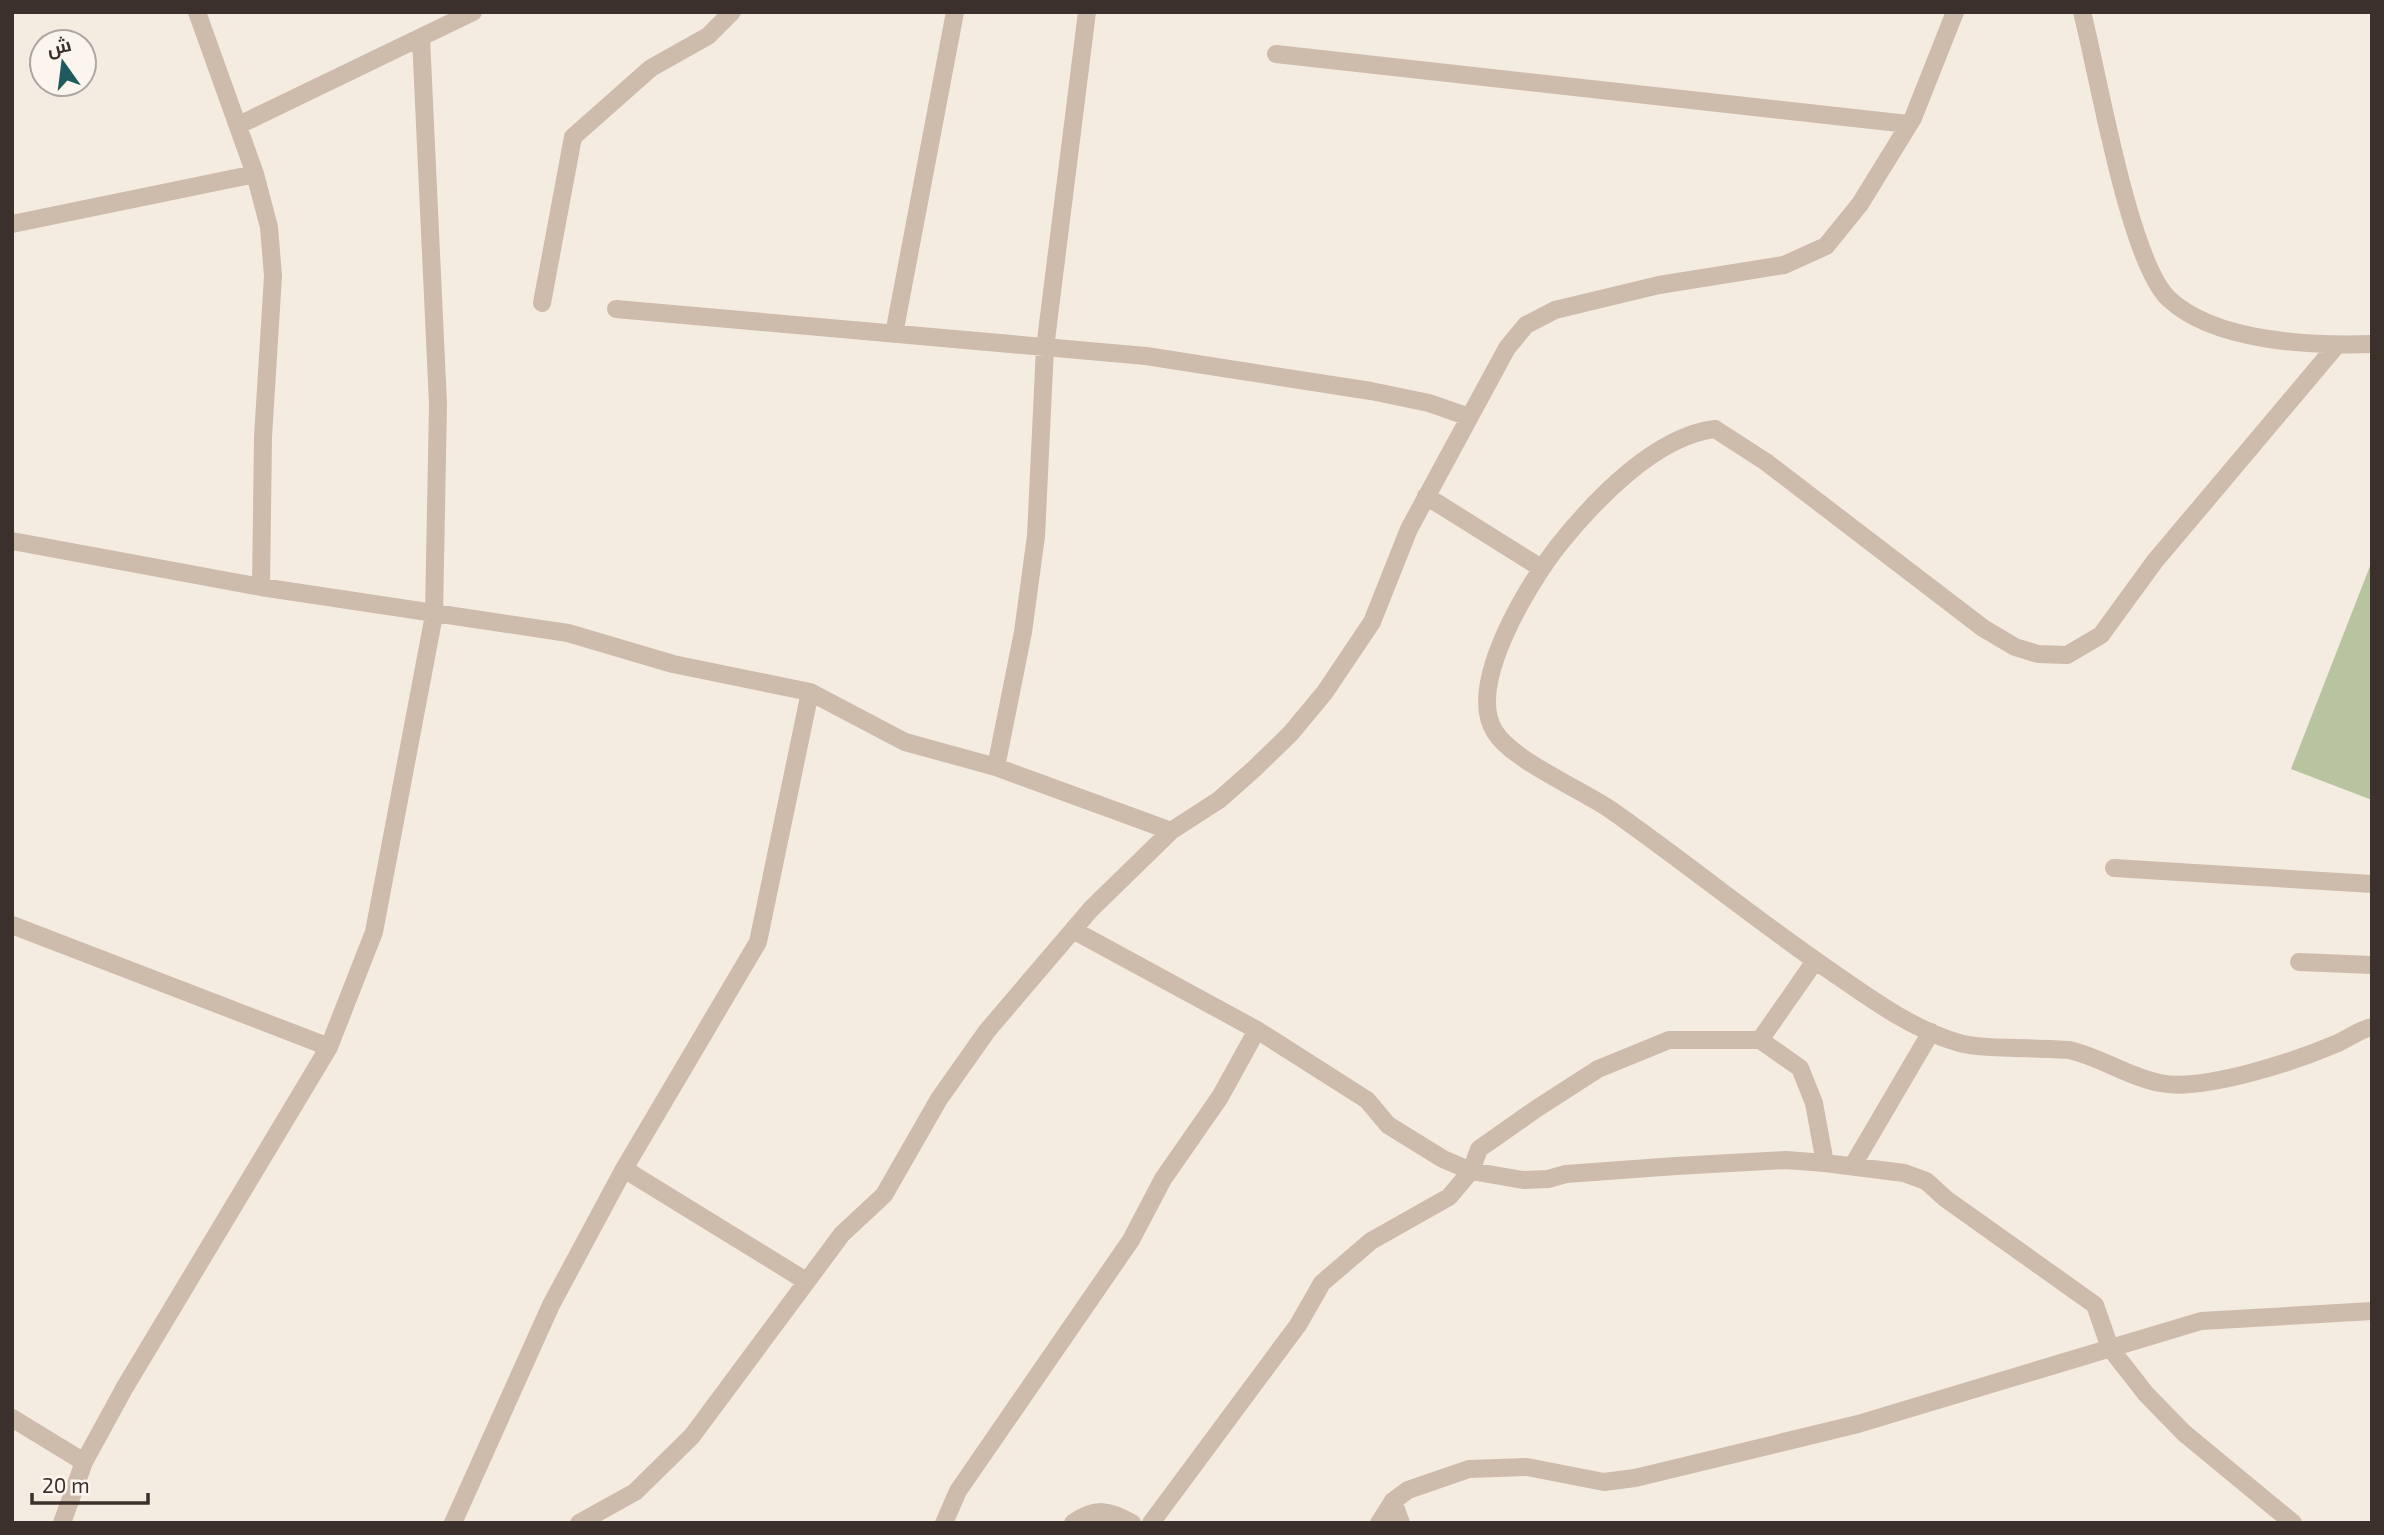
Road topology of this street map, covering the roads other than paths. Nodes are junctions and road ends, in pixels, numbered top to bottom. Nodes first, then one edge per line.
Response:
1 (197, 12) edge
2 (473, 12) edge
3 (732, 12) edge
4 (955, 12) edge
5 (1087, 12) edge
6 (1955, 12) edge
7 (2082, 12) edge
8 (421, 38) junction
9 (1276, 54) dead end
10 (1908, 124) junction
11 (239, 125) junction
12 (255, 174) junction
13 (12, 224) edge
14 (542, 303) dead end
15 (616, 309) dead end
16 (894, 334) junction
17 (2372, 344) edge
18 (2337, 345) junction
19 (1045, 348) junction
20 (1469, 417) junction
21 (1426, 496) junction
22 (12, 541) edge
23 (1542, 568) junction
24 (261, 587) junction
25 (434, 615) junction
26 (810, 692) junction
27 (996, 766) junction
28 (1171, 831) junction
29 (2114, 868) dead end
30 (2372, 884) edge
31 (12, 925) edge
32 (1073, 930) junction
33 (1815, 961) junction
34 (2298, 962) dead end
35 (2372, 965) edge
36 (2372, 1027) edge
37 (1257, 1030) junction
38 (1931, 1032) junction
39 (1760, 1040) junction
40 (329, 1047) junction
41 (1825, 1163) junction
42 (1853, 1165) junction
43 (624, 1169) junction
44 (1471, 1171) junction
45 (806, 1281) junction
46 (2372, 1311) edge
47 (2110, 1348) junction
48 (12, 1418) edge
49 (84, 1462) junction
50 (1393, 1501) junction
51 (62, 1523) edge
52 (453, 1523) edge
53 (579, 1523) edge
54 (944, 1523) edge
55 (1073, 1523) edge
56 (1132, 1523) edge
57 (1151, 1523) edge
58 (1379, 1523) edge
59 (1401, 1523) edge
60 (2293, 1523) edge

1 - 11 street
2 - 8 street
3 - 14 street
4 - 16 street
5 - 19 street
6 - 10 street
7 - 18 street
8 - 11 street
8 - 25 street
9 - 10 street
10 - 20 street
11 - 12 street
12 - 13 street
12 - 24 street
15 - 16 street
16 - 19 street
17 - 18 street
18 - 23 street
19 - 20 street
19 - 27 street
20 - 21 street
21 - 23 street
21 - 28 street
22 - 24 street
23 - 33 street
24 - 25 street
25 - 26 street
25 - 40 street
26 - 27 street
26 - 43 street
27 - 28 street
28 - 32 street
29 - 30 street
31 - 40 street
32 - 37 street
32 - 45 street
33 - 38 street
33 - 39 street
34 - 35 street
36 - 38 street
37 - 44 street
37 - 54 street
38 - 42 street
39 - 41 street
39 - 44 street
40 - 49 street
41 - 42 street
41 - 44 street
42 - 47 street
43 - 45 street
43 - 52 street
44 - 57 street
45 - 53 street
46 - 47 street
47 - 50 street
47 - 60 street
48 - 49 street
49 - 51 street
50 - 58 street
50 - 59 street
55 - 56 street

